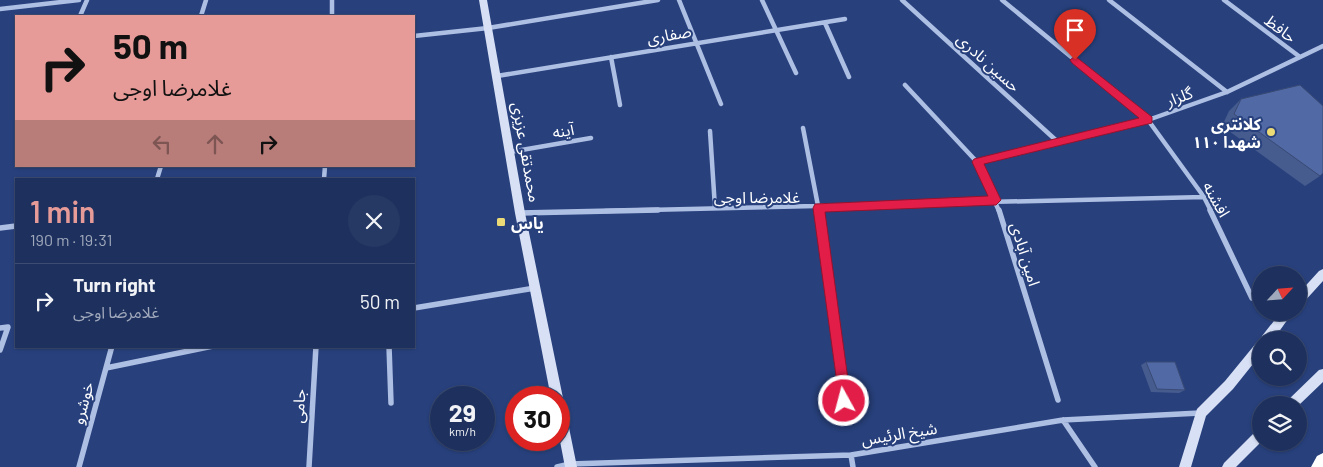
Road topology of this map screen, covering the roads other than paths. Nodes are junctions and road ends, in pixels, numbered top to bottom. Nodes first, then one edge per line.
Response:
1 (79, 0) edge
2 (86, 0) edge
3 (206, 0) edge
4 (332, 0) edge
5 (483, 0) edge
6 (658, 0) edge
7 (679, 0) edge
8 (762, 0) edge
9 (902, 0) edge
10 (1002, 0) edge
11 (1110, 0) edge
12 (1224, 0) edge
13 (626, 2) edge
14 (0, 9) edge
15 (80, 15) edge
16 (202, 15) edge
17 (332, 15) edge
18 (845, 19) dead end
19 (825, 23) junction
20 (488, 28) junction
21 (776, 31) junction
22 (415, 36) edge
23 (696, 42) junction
24 (1323, 46) edge
25 (611, 57) junction
26 (1300, 57) junction
27 (796, 73) dead end
28 (497, 76) junction
29 (850, 77) dead end
30 (905, 85) dead end
31 (1227, 92) junction
32 (721, 104) dead end
33 (620, 105) dead end
34 (1148, 120) junction
35 (803, 128) dead end
36 (710, 130) dead end
37 (591, 138) dead end
38 (1059, 142) junction
39 (510, 152) junction
40 (977, 162) junction
41 (1204, 197) junction
42 (996, 200) junction
43 (715, 208) junction
44 (819, 208) junction
45 (520, 213) junction
46 (15, 226) edge
47 (0, 228) edge
48 (1323, 274) edge
49 (535, 288) junction
50 (1308, 290) edge
51 (1252, 298) dead end
52 (415, 308) edge
53 (1281, 321) edge
54 (0, 328) edge
55 (1273, 331) edge
56 (111, 348) edge
57 (203, 348) edge
58 (316, 348) edge
59 (389, 348) edge
60 (0, 350) edge
61 (1252, 357) edge
62 (106, 368) junction
63 (1323, 374) edge
64 (555, 386) edge
65 (1300, 396) edge
66 (1058, 400) dead end
67 (391, 403) dead end
68 (1201, 413) junction
69 (847, 420) dead end
70 (1063, 420) junction
71 (1252, 443) edge
72 (567, 451) edge
73 (851, 455) junction
74 (1323, 462) edge
75 (570, 465) edge
76 (79, 467) edge
77 (309, 467) edge
78 (557, 467) edge
79 (853, 467) edge
80 (1095, 467) edge
81 (1185, 467) edge
82 (1228, 467) edge
83 (1320, 467) edge

1 - 14 street
2 - 15 street
3 - 16 street
4 - 17 street
5 - 20 main road, محمدتقی عزیزی
6 - 13 street
7 - 23 street
8 - 21 street
9 - 38 street, حسین نادری
10 - 34 street, افشنه
11 - 31 street
12 - 26 street, حافظ
13 - 20 street
18 - 19 street, صفاری
19 - 21 street, صفاری
19 - 29 street
20 - 22 street
20 - 28 main road, محمدتقی عزیزی
21 - 23 street, صفاری
21 - 27 street
23 - 25 street, صفاری
23 - 32 street
24 - 26 street, گلزار
25 - 28 street, صفاری
25 - 33 street
26 - 31 street, گلزار
28 - 39 main road, محمدتقی عزیزی
30 - 40 street, امین آبادی
31 - 34 street, گلزار
34 - 38 street, گلزار
34 - 41 street, افشنه
35 - 44 street
36 - 43 street
37 - 39 street, آینه
38 - 40 street, گلزار
39 - 45 main road, محمدتقی عزیزی
40 - 42 street, امین آبادی
41 - 42 street, غلامرضا اوجی
41 - 51 street, افشنه
42 - 44 street, غلامرضا اوجی
42 - 66 street, امین آبادی
43 - 44 street, غلامرضا اوجی
43 - 45 street, غلامرضا اوجی
44 - 69 street
45 - 49 main road, محمدتقی عزیزی
46 - 47 street
48 - 50 main road
49 - 52 street
49 - 64 main road, محمدتقی عزیزی
53 - 55 main road
54 - 60 street
56 - 62 street, خوشرو
57 - 62 street
58 - 77 street, جامی
59 - 67 street
61 - 68 main road
62 - 76 street, خوشرو
63 - 65 main road
68 - 70 street, شیخ الرئیس
68 - 81 main road
70 - 73 street, شیخ الرئیس
70 - 80 street
71 - 82 main road
72 - 75 main road
73 - 75 street, شیخ الرئیس
73 - 79 street
74 - 83 highway
75 - 78 street, شیخ الرئیس

